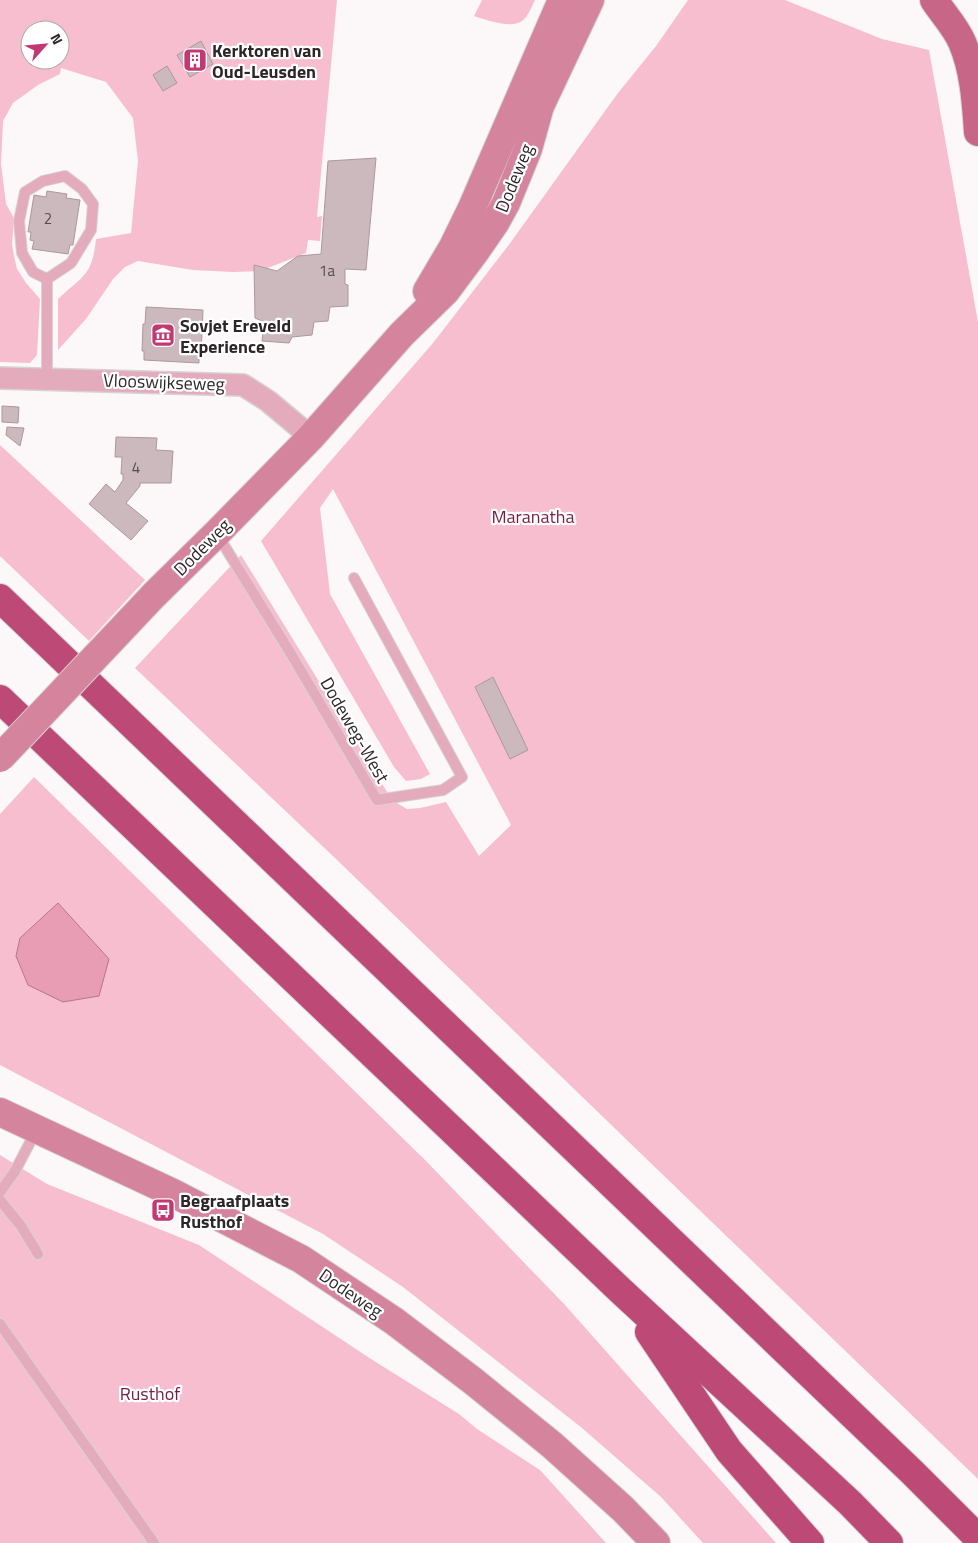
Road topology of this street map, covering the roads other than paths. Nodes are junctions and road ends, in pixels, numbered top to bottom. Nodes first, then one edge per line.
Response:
1 (562, 0) edge
2 (590, 0) edge
3 (934, 0) edge
4 (978, 132) edge
5 (47, 279) junction
6 (402, 334) junction
7 (0, 378) edge
8 (47, 378) junction
9 (311, 437) junction
10 (217, 534) junction
11 (354, 578) dead end
12 (0, 598) edge
13 (0, 700) edge
14 (0, 758) edge
15 (0, 1112) edge
16 (37, 1128) junction
17 (0, 1192) edge
18 (0, 1200) edge
19 (38, 1254) dead end
20 (621, 1291) junction
21 (0, 1324) edge
22 (978, 1538) edge
23 (154, 1543) edge
24 (656, 1543) edge
25 (810, 1543) edge
26 (889, 1543) edge

1 - 6 street, Dodeweg
2 - 6 street, Dodeweg
3 - 4 main road
5 - 5 lane
5 - 8 lane
6 - 9 street, Dodeweg
7 - 8 street, Vlooswijkseweg
8 - 9 street, Vlooswijkseweg
9 - 10 street, Dodeweg
10 - 11 lane, Dodeweg-West
10 - 14 street, Dodeweg, bridge
12 - 22 highway
13 - 20 highway
15 - 16 street, Dodeweg
16 - 17 lane
16 - 24 street, Dodeweg
18 - 19 lane
20 - 25 highway
20 - 26 highway
21 - 23 lane

